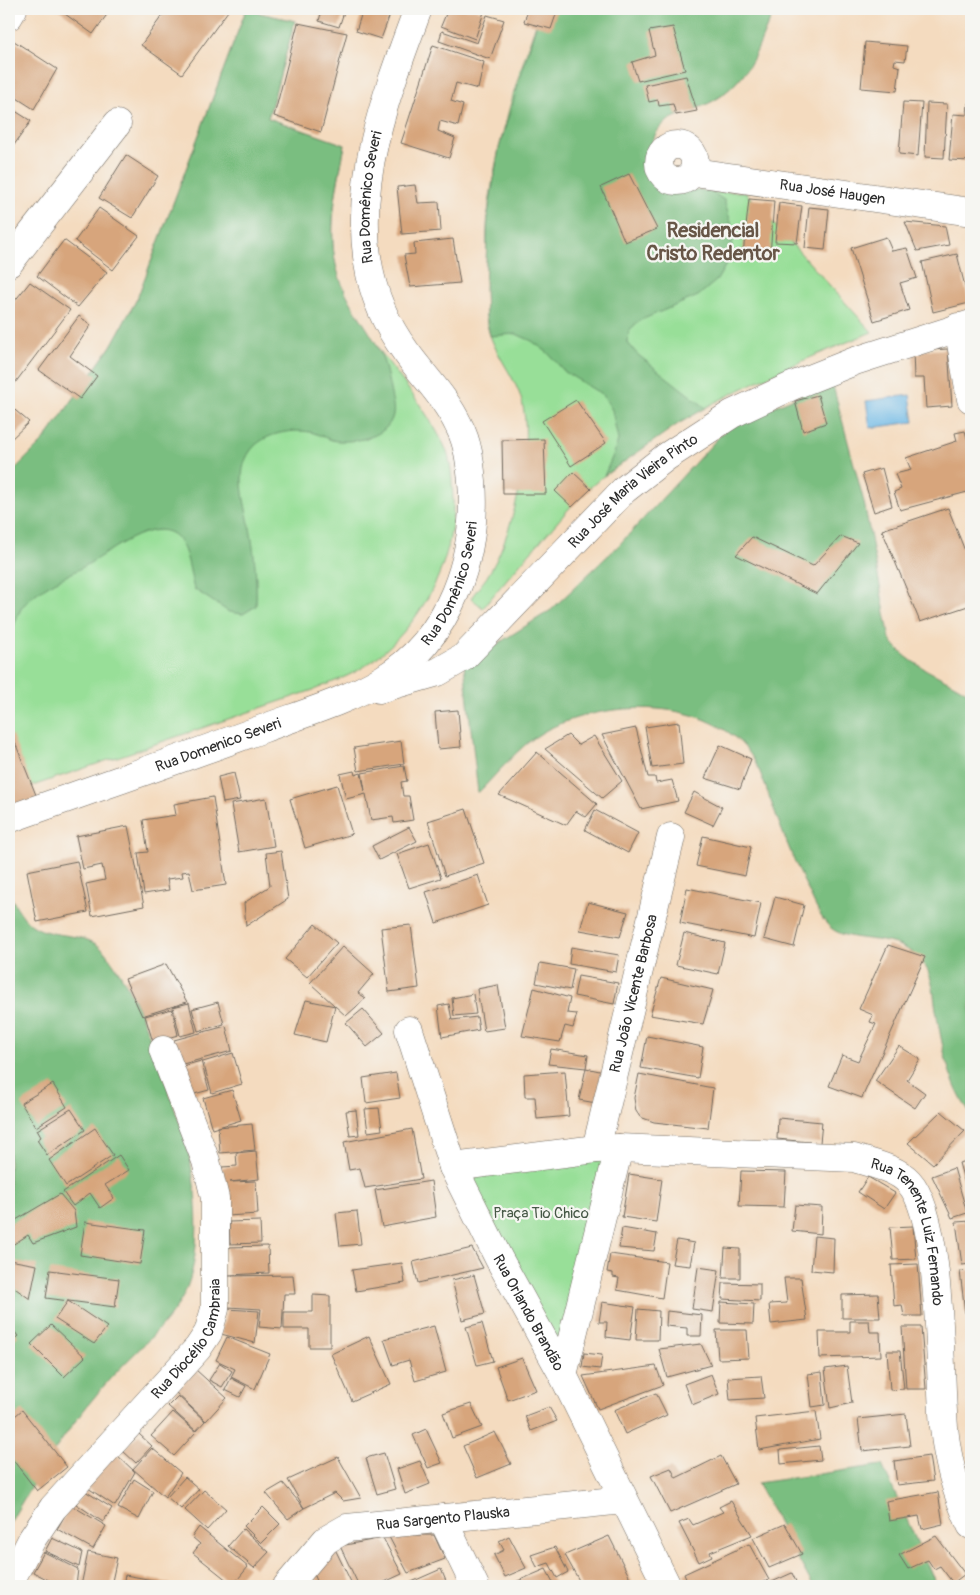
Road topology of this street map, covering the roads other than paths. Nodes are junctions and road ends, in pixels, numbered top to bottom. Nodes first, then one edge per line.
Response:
1 (13, 9) edge
2 (418, 9) edge
3 (9, 16) edge
4 (117, 124) dead end
5 (694, 172) dead end
6 (971, 212) edge
7 (9, 263) edge
8 (965, 326) edge
9 (971, 399) edge
10 (440, 621) junction
11 (483, 638) junction
12 (419, 650) joint
13 (328, 704) junction
14 (9, 819) edge
15 (670, 837) dead end
16 (409, 1030) dead end
17 (163, 1050) dead end
18 (607, 1148) junction
19 (453, 1167) junction
20 (563, 1375) junction
21 (624, 1500) junction
22 (442, 1518) junction
23 (971, 1525) edge
24 (9, 1584) edge
25 (287, 1586) edge
26 (476, 1586) edge
27 (667, 1586) edge

1 - 3 street
2 - 10 street, Rua Domênico Severi
4 - 7 street
5 - 6 street, Rua José Haugen
8 - 9 street
8 - 11 street, Rua José Maria Vieira Pinto
10 - 11 street
10 - 12 street, Rua Domênico Severi
11 - 13 street, Rua José Maria Vieira Pinto
12 - 13 street, Rua Domenico Severi
13 - 14 street, Rua Domenico Severi
15 - 18 street, Rua João Vicente Barbosa
16 - 19 street, Rua Orlando Brandão
17 - 24 street, Rua Diocélio Cambraia
18 - 19 street
18 - 20 street, Rua João Vicente Barbosa
18 - 23 street, Rua Tenente Luiz Fernando
19 - 20 street, Rua Orlando Brandão
20 - 21 street, Rua Orlando Brandão
21 - 22 street, Rua Sargento Plauska
21 - 27 street, Rua Orlando Brandão
22 - 25 street, Rua Sargento Plauska
22 - 26 street

